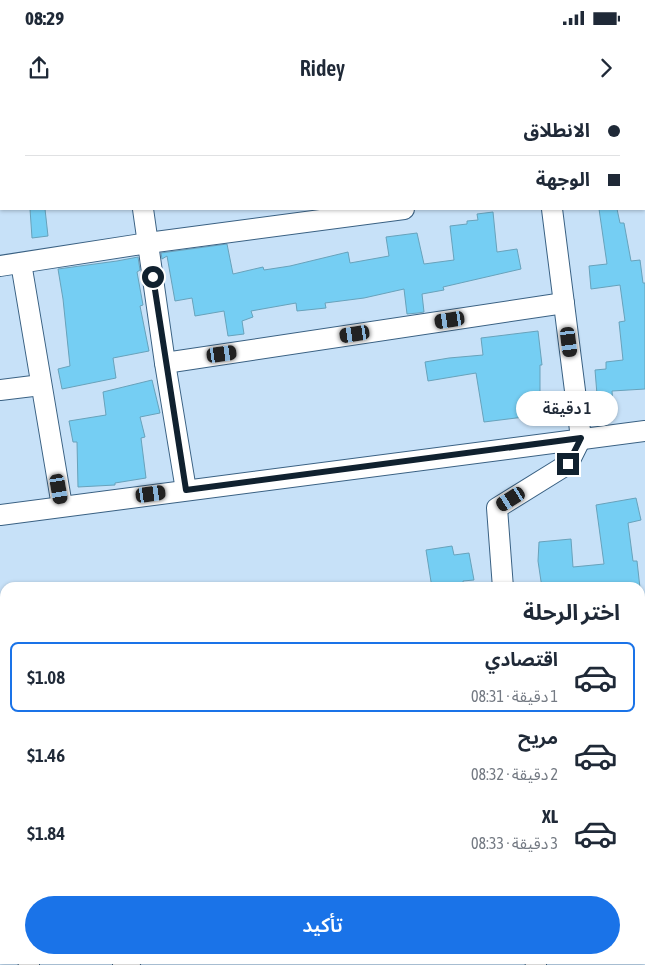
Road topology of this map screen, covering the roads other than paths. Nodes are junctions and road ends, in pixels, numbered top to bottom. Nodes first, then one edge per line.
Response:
1 (143, 210) edge
2 (387, 210) edge
3 (552, 210) edge
4 (288, 216) edge
5 (148, 243) junction
6 (21, 263) junction
7 (0, 266) edge
8 (564, 303) junction
9 (165, 362) junction
10 (41, 385) junction
11 (0, 390) edge
12 (645, 431) edge
13 (581, 438) junction
14 (186, 490) junction
15 (62, 506) junction
16 (0, 515) edge
17 (503, 582) edge

1 - 5 street
2 - 4 street
3 - 8 street
4 - 5 street
5 - 6 street
5 - 9 street
6 - 7 street
6 - 10 street
8 - 9 street
8 - 13 street
9 - 14 street
10 - 11 street
10 - 15 street
12 - 13 street
13 - 14 street
13 - 17 street
14 - 15 street
15 - 16 street

